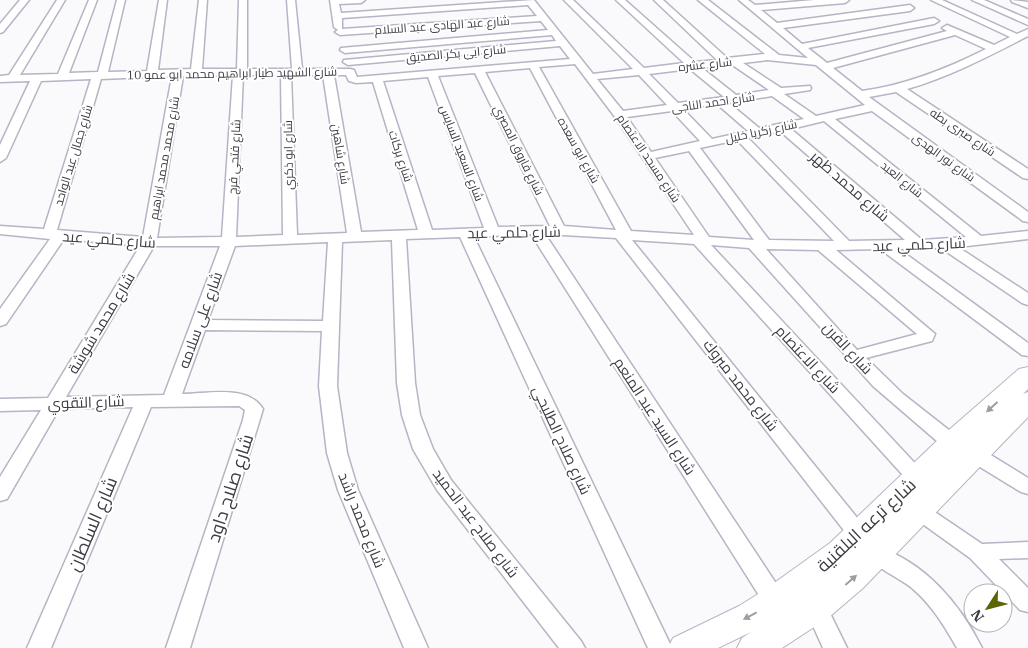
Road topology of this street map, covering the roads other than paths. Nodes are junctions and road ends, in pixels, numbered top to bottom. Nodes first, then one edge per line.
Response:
1 (25, 0) edge
2 (61, 0) edge
3 (94, 0) edge
4 (121, 0) edge
5 (163, 0) edge
6 (203, 0) edge
7 (243, 0) edge
8 (291, 0) edge
9 (361, 0) edge
10 (568, 0) edge
11 (620, 0) edge
12 (658, 0) edge
13 (702, 0) edge
14 (743, 0) edge
15 (845, 0) edge
16 (894, 0) edge
17 (935, 0) edge
18 (976, 0) edge
19 (1016, 0) edge
20 (334, 1) edge
21 (530, 1) edge
22 (1028, 5) edge
23 (752, 8) junction
24 (910, 8) junction
25 (336, 16) junction
26 (544, 18) junction
27 (934, 21) junction
28 (1028, 22) edge
29 (774, 26) junction
30 (0, 30) edge
31 (340, 32) junction
32 (555, 32) junction
33 (956, 32) junction
34 (1028, 32) edge
35 (1017, 38) junction
36 (564, 44) junction
37 (800, 47) junction
38 (994, 49) junction
39 (345, 50) junction
40 (775, 57) junction
41 (578, 61) junction
42 (728, 61) junction
43 (822, 64) junction
44 (533, 65) junction
45 (692, 65) junction
46 (349, 67) junction
47 (479, 70) junction
48 (641, 71) junction
49 (196, 72) junction
50 (240, 72) junction
51 (292, 72) junction
52 (328, 72) junction
53 (178, 73) junction
54 (152, 74) junction
55 (432, 74) junction
56 (100, 76) junction
57 (62, 77) junction
58 (591, 77) junction
59 (13, 78) junction
60 (37, 78) junction
61 (377, 78) junction
62 (0, 79) edge
63 (806, 88) dead end
64 (899, 89) junction
65 (777, 93) junction
66 (860, 96) junction
67 (734, 99) junction
68 (720, 101) junction
69 (676, 107) junction
70 (874, 107) junction
71 (620, 115) junction
72 (820, 118) junction
73 (782, 127) junction
74 (756, 132) junction
75 (740, 136) junction
76 (710, 142) junction
77 (692, 146) junction
78 (648, 156) junction
79 (0, 158) edge
80 (1028, 175) edge
81 (1028, 218) edge
82 (0, 230) edge
83 (535, 230) junction
84 (559, 230) junction
85 (493, 232) junction
86 (465, 233) junction
87 (426, 234) junction
88 (54, 235) junction
89 (400, 235) junction
90 (624, 235) junction
91 (1028, 235) edge
92 (355, 236) junction
93 (335, 237) junction
94 (290, 238) junction
95 (701, 240) junction
96 (229, 241) junction
97 (979, 241) junction
98 (149, 242) junction
99 (944, 244) junction
100 (759, 245) junction
101 (845, 245) junction
102 (919, 245) junction
103 (822, 246) junction
104 (885, 246) junction
105 (1028, 300) edge
106 (0, 321) edge
107 (198, 325) junction
108 (331, 326) junction
109 (1028, 351) edge
110 (854, 356) junction
111 (1028, 374) edge
112 (145, 400) junction
113 (172, 400) junction
114 (53, 404) junction
115 (0, 405) edge
116 (1024, 411) edge
117 (963, 448) junction
118 (1028, 487) edge
119 (0, 494) edge
120 (911, 496) junction
121 (868, 545) junction
122 (1028, 550) edge
123 (978, 552) junction
124 (775, 601) junction
125 (1028, 603) edge
126 (816, 608) junction
127 (39, 648) edge
128 (178, 648) edge
129 (416, 648) edge
130 (573, 648) edge
131 (660, 648) edge
132 (685, 648) edge
133 (754, 648) edge
134 (835, 648) edge
135 (970, 648) edge

1 - 30 street
2 - 59 street
3 - 57 street
4 - 56 street, شارع جمال عبد الواحد
5 - 54 street
6 - 49 street
7 - 50 street, شارع فتحي فرج
8 - 51 street, شارع ابو ذكري
9 - 20 street
10 - 48 street
11 - 45 street
12 - 42 street, شارع العبد
13 - 40 street
14 - 23 street, شارع نور الهدى
15 - 23 street
16 - 24 street
17 - 35 street
18 - 28 street
19 - 22 street
20 - 25 street
21 - 25 street
21 - 26 street, شارع مسجد الاعتصام
23 - 29 street, شارع نور الهدى
24 - 27 street
24 - 29 street
25 - 31 street
26 - 31 street, شارع عبد الهادى عبد السلام
26 - 32 street, شارع مسجد الاعتصام
27 - 33 street
27 - 37 street
29 - 37 street, شارع نور الهدى
31 - 39 street
32 - 36 street, شارع مسجد الاعتصام
32 - 39 street
33 - 38 street
33 - 43 street
34 - 35 street
35 - 38 street
36 - 41 street, شارع مسجد الاعتصام
36 - 46 street, شارع ابى بكر الصديق
37 - 43 street, شارع نور الهدى
38 - 64 street
39 - 46 street
40 - 42 street, شارع عشره
40 - 43 street, شارع عشره
41 - 44 street, شارع الشهيد طيار ابراهيم محمد ابو عمو 10
41 - 58 street, شارع مسجد الاعتصام
42 - 45 street, شارع عشره
42 - 65 street, شارع العبد
43 - 66 street, شارع نور الهدى
44 - 47 street, شارع الشهيد طيار ابراهيم محمد ابو عمو 10
44 - 90 street, شارع ابو سعده
45 - 48 street, شارع عشره
45 - 67 street
46 - 52 street, شارع الشهيد طيار ابراهيم محمد ابو عمو 10
46 - 61 street, شارع الشهيد طيار ابراهيم محمد ابو عمو 10
47 - 55 street, شارع الشهيد طيار ابراهيم محمد ابو عمو 10
47 - 84 street, شارع فاروق المصري
48 - 58 street, شارع عشره
48 - 69 street
49 - 50 street, شارع الشهيد طيار ابراهيم محمد ابو عمو 10
49 - 53 street, شارع الشهيد طيار ابراهيم محمد ابو عمو 10
50 - 51 street, شارع الشهيد طيار ابراهيم محمد ابو عمو 10
50 - 96 street, شارع فتحي فرج
51 - 52 street, شارع الشهيد طيار ابراهيم محمد ابو عمو 10
51 - 94 street, شارع ابو ذكري
52 - 92 street, شارع شاهين
53 - 54 street, شارع الشهيد طيار ابراهيم محمد ابو عمو 10
53 - 98 street, شارع محمد محمد ابراهيم
54 - 56 street, شارع الشهيد طيار ابراهيم محمد ابو عمو 10
55 - 61 street, شارع الشهيد طيار ابراهيم محمد ابو عمو 10
55 - 85 street, شارع السعيد السايس
56 - 57 street, شارع الشهيد طيار ابراهيم محمد ابو عمو 10
56 - 88 street, شارع جمال عبد الواحد
57 - 60 street, شارع الشهيد طيار ابراهيم محمد ابو عمو 10
58 - 71 street, شارع مسجد الاعتصام
59 - 60 street, شارع الشهيد طيار ابراهيم محمد ابو عمو 10
59 - 62 street, شارع الشهيد طيار ابراهيم محمد ابو عمو 10
60 - 79 street
61 - 87 street, شارع بركات
63 - 65 street, شارع احمد الناجى
64 - 66 street
64 - 80 street, شارع صبرى بطه
65 - 67 street, شارع احمد الناجى
65 - 72 street, شارع العبد
66 - 70 street, شارع نور الهدى
67 - 68 street, شارع احمد الناجى
68 - 69 street, شارع احمد الناجى
68 - 74 street
69 - 71 street, شارع احمد الناجى
69 - 76 street
70 - 72 street, شارع زكريا خليل
70 - 81 street, شارع نور الهدى
71 - 78 street, شارع مسجد الاعتصام
72 - 73 street, شارع زكريا خليل
72 - 97 street, شارع العبد
73 - 74 street, شارع زكريا خليل
73 - 102 street, شارع محمد ظهر
74 - 75 street, شارع زكريا خليل
75 - 76 street, شارع زكريا خليل
75 - 101 street
76 - 77 street, شارع زكريا خليل
77 - 78 street, شارع زكريا خليل
77 - 100 street, شارع الفرن
78 - 95 street, شارع مسجد الاعتصام
82 - 88 street, شارع حلمي عيد
83 - 84 street, شارع حلمي عيد
83 - 85 street, شارع حلمي عيد
83 - 124 street, شارع السيد عبد المنعم
84 - 90 street, شارع حلمي عيد
85 - 86 street, شارع حلمي عيد
86 - 87 street, شارع حلمي عيد
86 - 131 street, شارع صلاح الطليحي
87 - 89 street, شارع حلمي عيد
88 - 98 street, شارع حلمي عيد
88 - 106 street, شارع جمال عبد الواحد
89 - 92 street, شارع حلمي عيد
89 - 130 street, شارع صلاح عبد الحميد
90 - 95 street, شارع حلمي عيد
90 - 121 street, شارع محمد مبروك
91 - 97 street, شارع حلمي عيد
92 - 93 street, شارع حلمي عيد
93 - 94 street, شارع حلمي عيد
93 - 108 street, شارع محمد راشد
94 - 96 street, شارع حلمي عيد
95 - 100 street, شارع حلمي عيد
95 - 120 street, شارع الاعتصام
96 - 98 street, شارع حلمي عيد
96 - 107 street, شارع على سلامه
97 - 99 street, شارع حلمي عيد
98 - 114 street, شارع محمد شوشة
99 - 102 street, شارع حلمي عيد
99 - 105 street
100 - 103 street, شارع حلمي عيد
100 - 110 street, شارع الفرن
101 - 103 street, شارع حلمي عيد
101 - 104 street, شارع حلمي عيد
102 - 104 street, شارع حلمي عيد
103 - 110 street
104 - 109 street
107 - 108 street
107 - 113 street, شارع على سلامه
108 - 129 street, شارع محمد راشد
110 - 117 street, شارع الفرن
111 -> 117 street, شارع ترعه البلقنية
112 - 113 street, شارع التقوي
112 - 114 street, شارع التقوي
112 - 127 street, شارع السلطان
113 - 128 street, شارع صلاح داود
114 - 115 street, شارع التقوي
114 - 119 street, شارع محمد شوشة
116 - 117 street, شارع ترعه البلقنية
117 - 118 street, شارع الفرن
117 - 120 street, شارع ترعه البلقنية
120 - 121 street, شارع ترعه البلقنية
120 - 123 street
121 - 124 street, شارع ترعه البلقنية
126 -> 121 street, شارع ترعه البلقنية
121 - 135 street
122 - 123 street
123 - 125 street
124 -> 132 street, شارع ترعه البلقنية
126 - 133 street, شارع ترعه البلقنية
126 - 134 street

